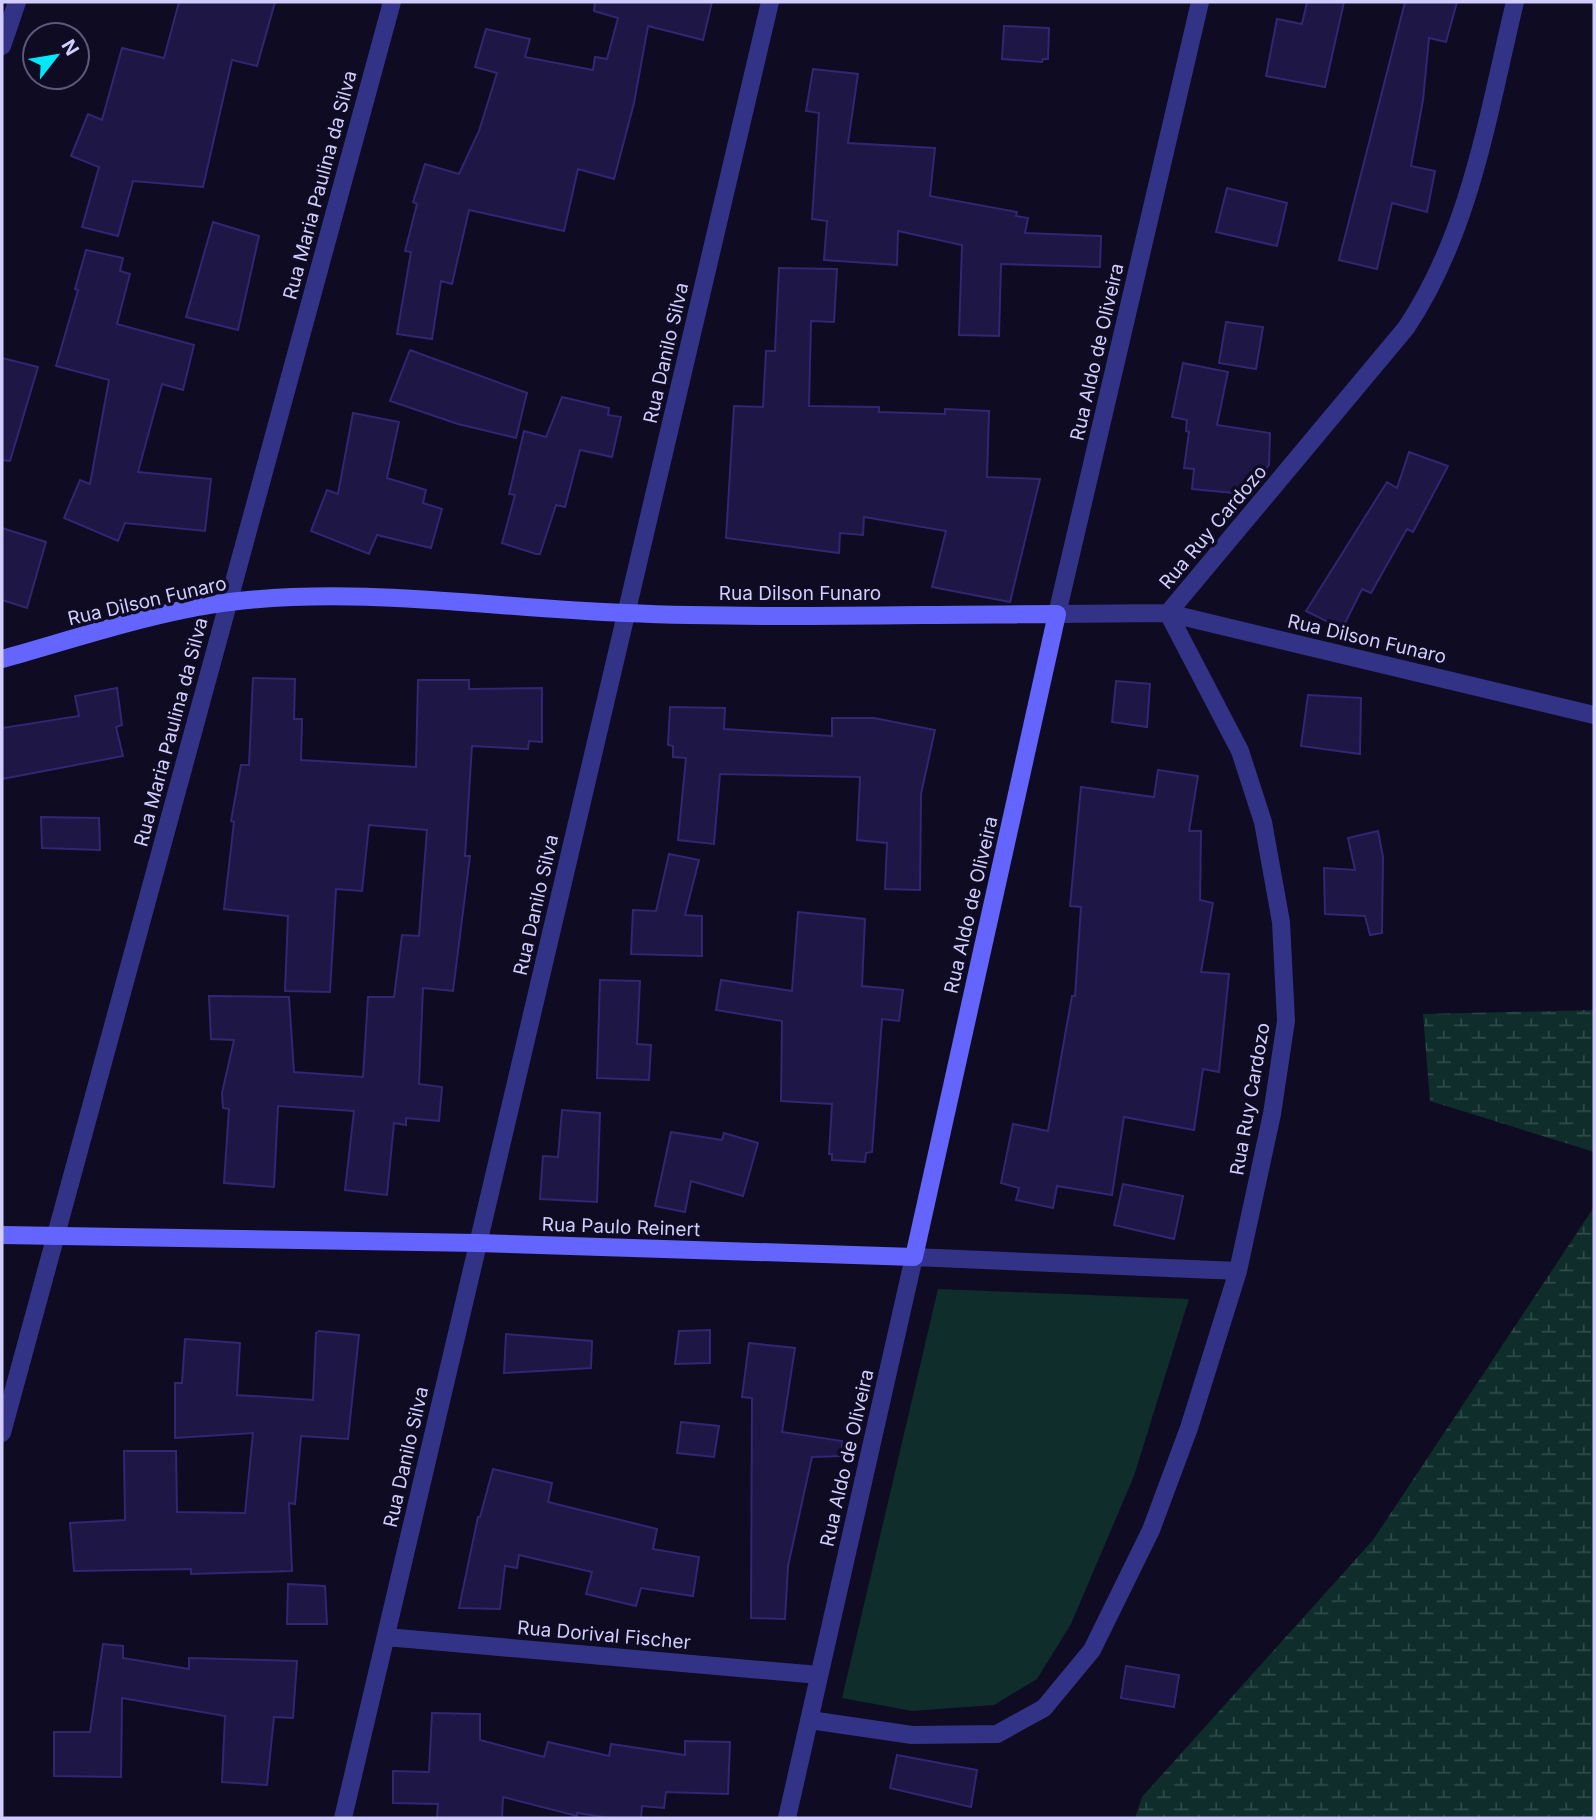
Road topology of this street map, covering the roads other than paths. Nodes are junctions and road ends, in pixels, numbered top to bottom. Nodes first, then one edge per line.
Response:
1 (16, 2) edge
2 (392, 2) edge
3 (770, 2) edge
4 (1199, 2) edge
5 (1515, 2) edge
6 (2, 46) edge
7 (228, 602) junction
8 (627, 613) junction
9 (1168, 613) junction
10 (1057, 614) junction
11 (2, 659) edge
12 (1594, 715) edge
13 (2, 1235) edge
14 (55, 1237) junction
15 (478, 1243) junction
16 (914, 1257) junction
17 (1238, 1271) junction
18 (2, 1433) edge
19 (386, 1637) junction
20 (819, 1675) junction
21 (810, 1720) junction
22 (343, 1818) edge
23 (787, 1818) edge

1 - 6 street
2 - 7 street, Rua Maria Paulina da Silva
3 - 8 street, Rua Danilo Silva
4 - 10 street, Rua Aldo de Oliveira
5 - 9 street, Rua Ruy Cardozo
7 - 8 street, Rua Dilson Funaro
7 - 11 street, Rua Dilson Funaro
7 - 14 street, Rua Maria Paulina da Silva
8 - 10 street, Rua Dilson Funaro
8 - 15 street, Rua Danilo Silva
9 - 10 street, Rua Dilson Funaro
9 - 12 street, Rua Dilson Funaro
9 - 17 street, Rua Ruy Cardozo
10 - 16 street, Rua Aldo de Oliveira
13 - 14 street, Rua Paulo Reinert
14 - 15 street, Rua Paulo Reinert
14 - 18 street, Rua Maria Paulina da Silva
15 - 16 street, Rua Paulo Reinert
15 - 19 street, Rua Danilo Silva
16 - 17 street, Rua Paulo Reinert
16 - 20 street, Rua Aldo de Oliveira
17 - 21 street, Rua Ruy Cardozo
19 - 20 street, Rua Dorival Fischer
19 - 22 street, Rua Danilo Silva
20 - 21 street, Rua Aldo de Oliveira
21 - 23 street, Rua Aldo de Oliveira

